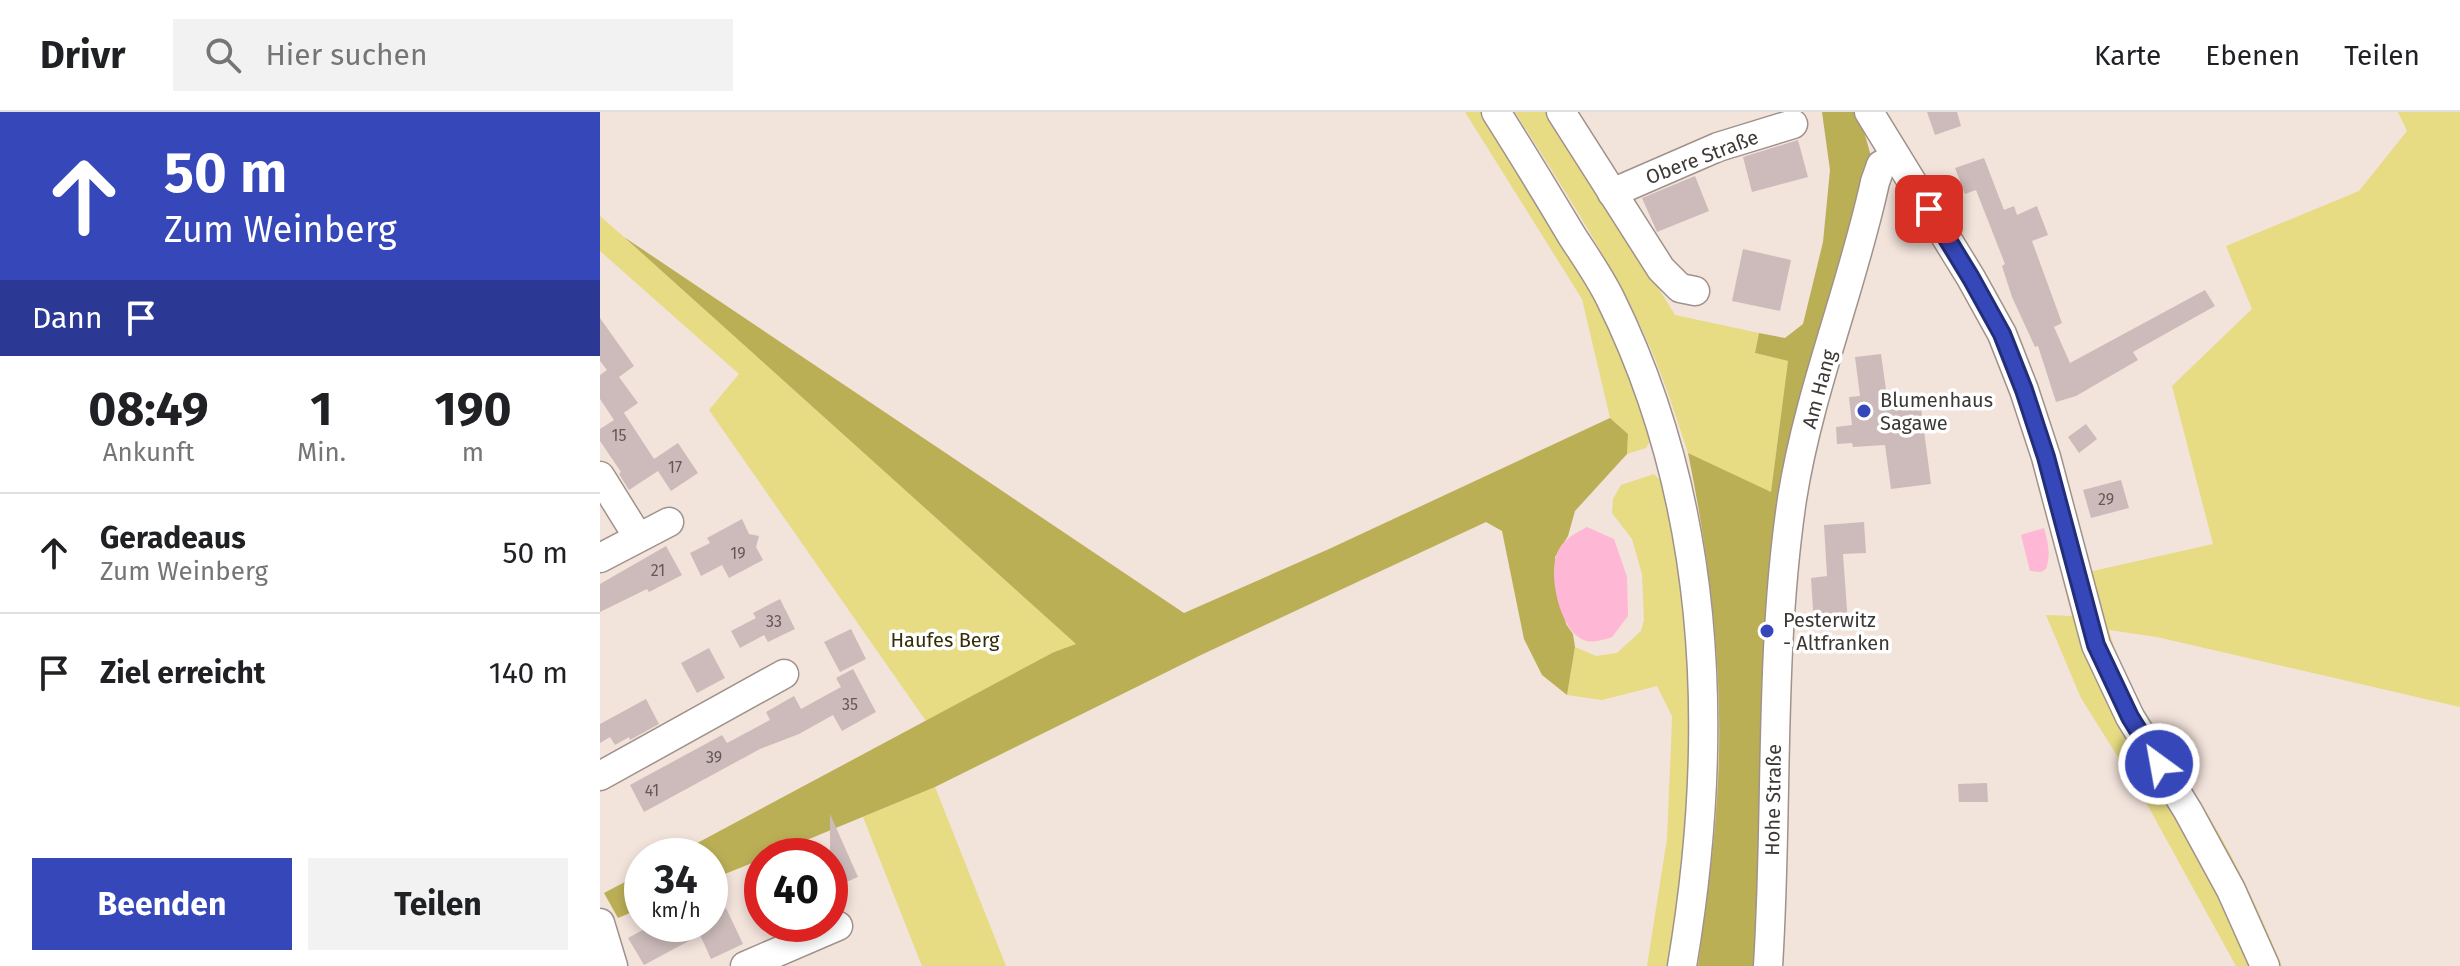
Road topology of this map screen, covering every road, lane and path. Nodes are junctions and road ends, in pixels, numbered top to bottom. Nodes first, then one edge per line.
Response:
1 (1496, 112) edge
2 (1561, 112) edge
3 (1869, 112) edge
4 (1793, 124) dead end
5 (1896, 157) junction
6 (1612, 193) junction
7 (1695, 291) dead end
8 (600, 476) edge
9 (669, 522) dead end
10 (638, 537) junction
11 (600, 558) edge
12 (1777, 634) joint
13 (784, 674) dead end
14 (600, 776) edge
15 (600, 923) edge
16 (801, 942) edge
17 (613, 966) edge
18 (745, 966) edge
19 (1682, 966) edge
20 (1768, 966) edge
21 (2265, 966) edge

1 - 19 street
2 - 6 street
3 - 5 street
4 - 6 street, Obere Straße
5 - 12 street, Am Hang
5 - 21 street
6 - 7 street
8 - 10 street
9 - 10 street
10 - 11 street
12 - 20 street, Hohe Straße
13 - 14 street
15 - 17 street
16 - 18 street

